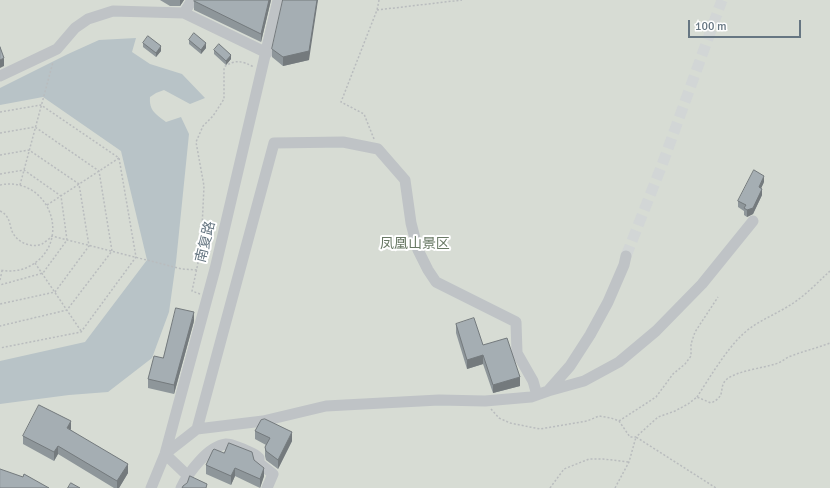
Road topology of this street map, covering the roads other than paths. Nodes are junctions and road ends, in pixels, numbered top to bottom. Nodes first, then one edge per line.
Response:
1 (192, 0) edge
2 (278, 0) edge
3 (184, 13) junction
4 (267, 54) junction
5 (0, 76) edge
6 (753, 221) dead end
7 (626, 256) tunnel mouth
8 (542, 393) junction
9 (197, 429) junction
10 (165, 454) junction
11 (187, 475) junction
12 (151, 488) edge
13 (180, 488) edge
14 (267, 488) edge

1 - 3 street
2 - 4 street, 南复路
3 - 4 street
3 - 5 street
4 - 10 street, 南复路
6 - 8 street
7 - 8 street
8 - 9 street
8 - 9 street
9 - 10 street
10 - 11 street
10 - 12 street, 南复路
11 - 13 street
11 - 14 street

